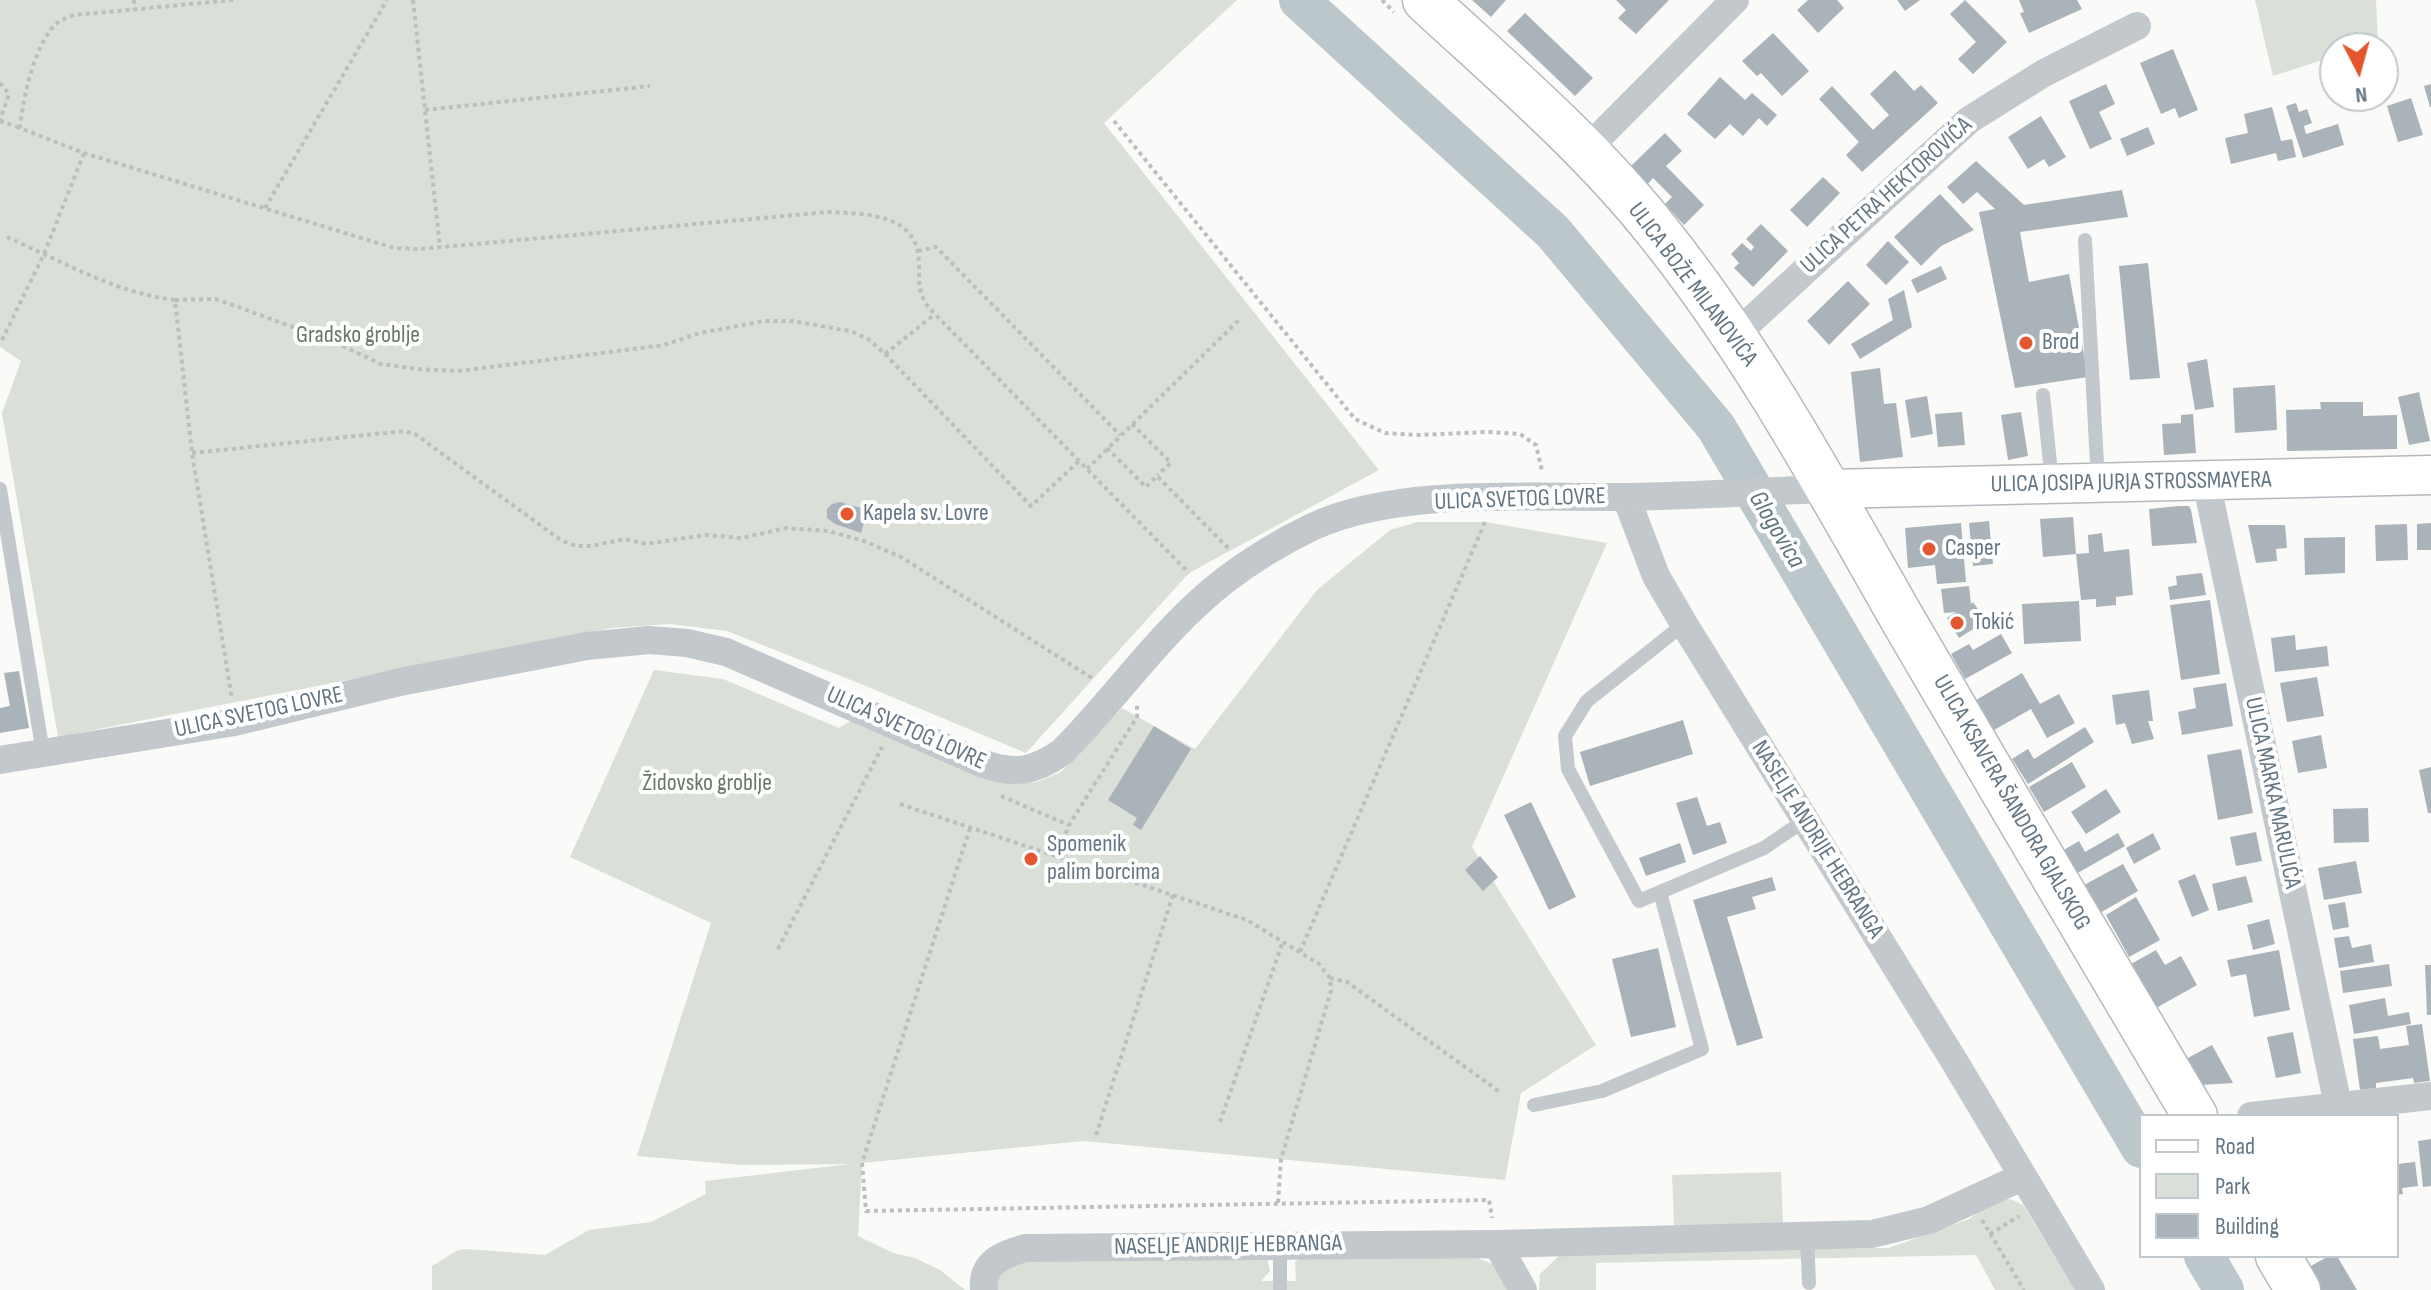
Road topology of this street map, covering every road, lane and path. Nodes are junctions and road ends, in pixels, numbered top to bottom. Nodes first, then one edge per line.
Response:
1 (134, 0) edge
2 (233, 0) edge
3 (387, 0) edge
4 (413, 0) edge
5 (1382, 0) edge
6 (1735, 0) edge
7 (134, 9) junction
8 (1415, 10) edge
9 (2137, 26) dead end
10 (0, 83) edge
11 (650, 86) dead end
12 (425, 110) junction
13 (0, 120) edge
14 (1114, 121) dead end
15 (20, 128) junction
16 (1585, 151) junction
17 (84, 153) junction
18 (265, 208) junction
19 (7, 237) dead end
20 (2085, 240) dead end
21 (440, 247) junction
22 (918, 251) junction
23 (44, 254) junction
24 (175, 300) junction
25 (935, 314) junction
26 (1241, 318) dead end
27 (1734, 336) junction
28 (2, 340) dead end
29 (885, 354) junction
30 (2043, 395) dead end
31 (1132, 424) junction
32 (1120, 435) junction
33 (1107, 448) junction
34 (192, 453) junction
35 (1079, 461) junction
36 (1087, 469) junction
37 (2431, 475) edge
38 (1157, 476) junction
39 (2206, 481) junction
40 (2098, 483) junction
41 (2052, 484) junction
42 (0, 489) edge
43 (1813, 490) junction
44 (1549, 497) junction
45 (1626, 497) junction
46 (1485, 522) dead end
47 (1230, 550) dead end
48 (1189, 573) dead end
49 (1684, 624) junction
50 (1115, 693) junction
51 (235, 722) junction
52 (883, 745) dead end
53 (43, 753) junction
54 (0, 760) edge
55 (900, 804) dead end
56 (1805, 820) junction
57 (970, 828) junction
58 (1057, 856) junction
59 (1660, 892) junction
60 (1173, 895) junction
61 (1283, 941) junction
62 (778, 949) dead end
63 (1300, 952) junction
64 (1330, 978) junction
65 (1500, 1092) dead end
66 (2431, 1096) edge
67 (1534, 1105) dead end
68 (2338, 1105) junction
69 (2194, 1114) edge
70 (2267, 1114) edge
71 (1220, 1122) dead end
72 (1096, 1135) dead end
73 (2022, 1177) junction
74 (1970, 1201) junction
75 (1278, 1203) junction
76 (2038, 1204) junction
77 (1990, 1234) junction
78 (1807, 1236) junction
79 (1497, 1244) junction
80 (1280, 1246) junction
81 (2279, 1258) edge
82 (1809, 1283) dead end
83 (984, 1290) edge
84 (1280, 1290) edge
85 (1523, 1290) edge
86 (2024, 1290) edge
87 (2091, 1290) edge
88 (2298, 1290) edge

1 - 7 path
2 - 7 path
3 - 18 path
4 - 12 path
5 - 8 path
6 - 16 street
7 - 15 path
8 - 16 main road, ULICA BOŽE MILANOVIĆA
9 - 27 street, ULICA PETRA HEKTOROVIĆA
10 - 13 path
11 - 12 path
12 - 21 path
13 - 15 path
14 - 44 path
15 - 17 path
16 - 27 main road, ULICA BOŽE MILANOVIĆA
17 - 18 path
17 - 23 path
18 - 21 path
19 - 23 path
20 - 40 lane
21 - 22 path
22 - 25 path
22 - 32 path
23 - 24 path
23 - 28 path
24 - 29 path
24 - 34 path
25 - 29 path
25 - 35 path
26 - 31 path
27 - 43 main road, ULICA BOŽE MILANOVIĆA
29 - 35 path
30 - 41 lane
31 - 32 path
31 - 38 path
32 - 33 path
33 - 36 path
33 - 38 path
34 - 50 path
34 - 51 path
35 - 36 path
36 - 48 path
37 - 39 main road, ULICA JOSIPA JURJA STROSSMAYERA
38 - 47 path
39 - 40 main road, ULICA JOSIPA JURJA STROSSMAYERA
39 - 68 street, ULICA MARKA MARULIĆA
40 - 41 main road, ULICA JOSIPA JURJA STROSSMAYERA
41 - 43 main road, ULICA JOSIPA JURJA STROSSMAYERA
42 - 53 lane
43 - 45 street, ULICA SVETOG LOVRE
43 - 69 main road, ULICA KSAVERA ŠANDORA GJALSKOG
44 - 45 street, ULICA SVETOG LOVRE
44 - 50 street, ULICA SVETOG LOVRE
45 - 49 street, NASELJE ANDRIJE HEBRANGA
46 - 63 path
49 - 56 street, NASELJE ANDRIJE HEBRANGA
49 - 59 lane
50 - 51 street, ULICA SVETOG LOVRE
50 - 58 path
51 - 53 street, ULICA SVETOG LOVRE
52 - 62 path
53 - 54 street, ULICA SVETOG LOVRE
55 - 57 path
56 - 59 lane
56 - 73 street, NASELJE ANDRIJE HEBRANGA
57 - 58 path
57 - 75 path
58 - 60 path
59 - 67 lane
60 - 61 path
60 - 72 path
61 - 63 path
61 - 71 path
63 - 64 path
64 - 65 path
64 - 75 path
66 - 68 street
68 - 70 street
73 - 74 street, NASELJE ANDRIJE HEBRANGA
73 - 76 street, NASELJE ANDRIJE HEBRANGA
74 - 77 path
74 - 78 street, NASELJE ANDRIJE HEBRANGA
75 - 79 path
76 - 77 path
76 - 87 street, NASELJE ANDRIJE HEBRANGA
77 - 86 path
78 - 79 street, NASELJE ANDRIJE HEBRANGA
78 - 82 lane
79 - 80 street, NASELJE ANDRIJE HEBRANGA
79 - 85 street
80 - 83 street, NASELJE ANDRIJE HEBRANGA
80 - 84 lane
81 - 88 main road

